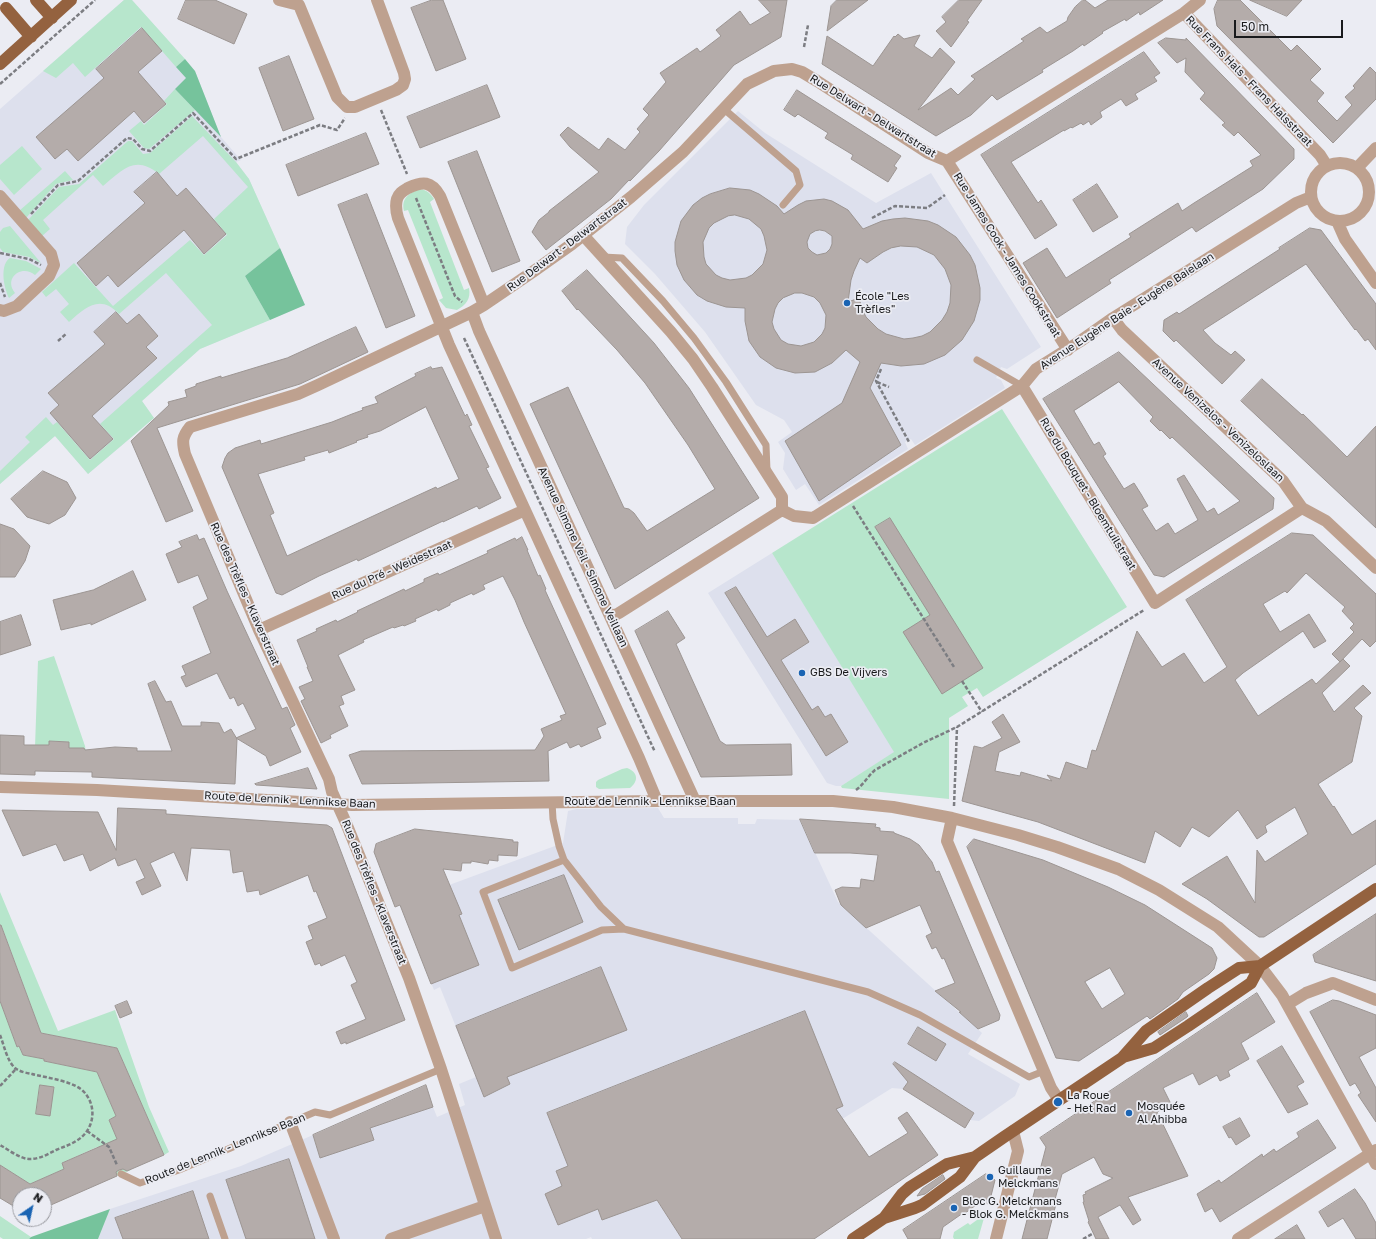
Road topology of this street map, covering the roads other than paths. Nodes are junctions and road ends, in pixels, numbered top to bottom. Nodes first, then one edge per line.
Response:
1 (36, 0) edge
2 (71, 0) edge
3 (279, 0) edge
4 (377, 0) edge
5 (1200, 0) edge
6 (301, 3) edge
7 (7, 7) edge
8 (1184, 13) junction
9 (52, 18) junction
10 (31, 37) junction
11 (0, 64) edge
12 (724, 108) junction
13 (1376, 148) edge
14 (947, 160) junction
15 (1328, 166) junction
16 (1357, 168) junction
17 (0, 196) edge
18 (1311, 197) junction
19 (783, 205) dead end
20 (1371, 206) edge
21 (1337, 221) junction
22 (583, 235) junction
23 (1376, 283) edge
24 (3, 303) edge
25 (484, 305) junction
26 (468, 308) junction
27 (1113, 318) junction
28 (442, 326) junction
29 (1068, 350) junction
30 (977, 360) dead end
31 (1022, 386) junction
32 (182, 443) joint
33 (1302, 508) junction
34 (525, 510) junction
35 (782, 510) junction
36 (1376, 568) edge
37 (611, 617) junction
38 (259, 630) junction
39 (0, 787) edge
40 (658, 801) junction
41 (695, 801) junction
42 (552, 802) junction
43 (338, 804) junction
44 (952, 818) junction
45 (564, 860) junction
46 (1376, 889) edge
47 (624, 929) junction
48 (1260, 966) junction
49 (1376, 1000) edge
50 (1288, 1004) junction
51 (1122, 1058) junction
52 (441, 1069) junction
53 (1044, 1070) junction
54 (1059, 1100) junction
55 (290, 1122) junction
56 (1013, 1131) junction
57 (974, 1156) junction
58 (1374, 1156) edge
59 (121, 1174) road end
60 (210, 1196) dead end
61 (485, 1206) junction
62 (884, 1218) junction
63 (225, 1239) edge
64 (334, 1239) edge
65 (391, 1239) edge
66 (496, 1239) edge
67 (853, 1239) edge
68 (996, 1239) edge
69 (1238, 1239) edge

1 - 9 main road
2 - 9 main road
3 - 6 street
4 - 6 street
5 - 8 street, Rue Frans Hals - Frans Halsstraat
7 - 10 main road
8 - 14 street, Rue Delwart - Delwartstraat
8 - 15 street, Rue Frans Hals - Frans Halsstraat
9 - 10 main road
10 - 11 main road
12 - 14 street, Rue Delwart - Delwartstraat
12 - 19 lane
12 - 22 street, Rue Delwart - Delwartstraat
13 - 16 street
14 - 29 street, Rue James Cook - James Cookstraat
15 - 16 street
15 - 18 street
16 - 20 street
17 - 24 street
18 - 21 street
18 - 27 street, Avenue Eugène Baie - Eugène Baielaan
20 - 21 street
21 - 23 street
22 - 25 street, Rue Delwart - Delwartstraat
22 - 35 street
25 - 26 street, Rue Delwart - Delwartstraat
25 - 28 street
26 - 28 street, Rue Delwart - Delwartstraat
26 - 37 street, Avenue Simone Veil - Simone Veillaan
27 - 29 street, Avenue Eugène Baie - Eugène Baielaan
27 - 33 street, Avenue Venizelos - Venizeloslaan
28 - 32 street, Rue Delwart - Delwartstraat
28 - 34 street
29 - 31 street, Avenue Eugène Baie - Eugène Baielaan
30 - 31 lane
31 - 33 street, Rue du Bouquet - Bloemtuilstraat
31 - 35 street, Avenue Eugène Baie - Eugène Baielaan
32 - 38 street, Rue des Trèfles - Klaverstraat
33 - 36 street, Avenue Venizelos - Venizeloslaan
34 - 38 street, Rue du Pré - Weidestraat
34 - 40 street
35 - 37 street
37 - 41 street, Avenue Simone Veil - Simone Veillaan
38 - 43 street, Rue des Trèfles - Klaverstraat
39 - 43 street, Route de Lennik - Lennikse Baan
40 - 41 street, Route de Lennik - Lennikse Baan
40 - 42 street, Route de Lennik - Lennikse Baan
41 - 44 street, Route de Lennik - Lennikse Baan
42 - 43 street, Route de Lennik - Lennikse Baan
42 - 45 lane
43 - 52 street, Rue des Trèfles - Klaverstraat
44 - 48 street, Route de Lennik - Lennikse Baan
44 - 53 street
45 - 47 lane
45 - 47 lane
46 - 48 main road
47 - 53 lane
48 - 50 street, Route de Lennik - Lennikse Baan
48 - 51 main road
48 - 51 main road
49 - 50 street
50 - 58 street, Route de Lennik - Lennikse Baan
51 - 54 main road
52 - 55 lane, Route de Lennik - Lennikse Baan
52 - 61 street, Rue des Trèfles - Klaverstraat
53 - 54 street
54 - 56 main road
55 - 59 lane, Route de Lennik - Lennikse Baan
55 - 64 street
56 - 57 main road
56 - 68 street
57 - 62 main road
57 - 62 main road
58 - 69 street
60 - 63 lane
61 - 65 street
61 - 66 street, Rue des Trèfles - Klaverstraat
62 - 67 main road

